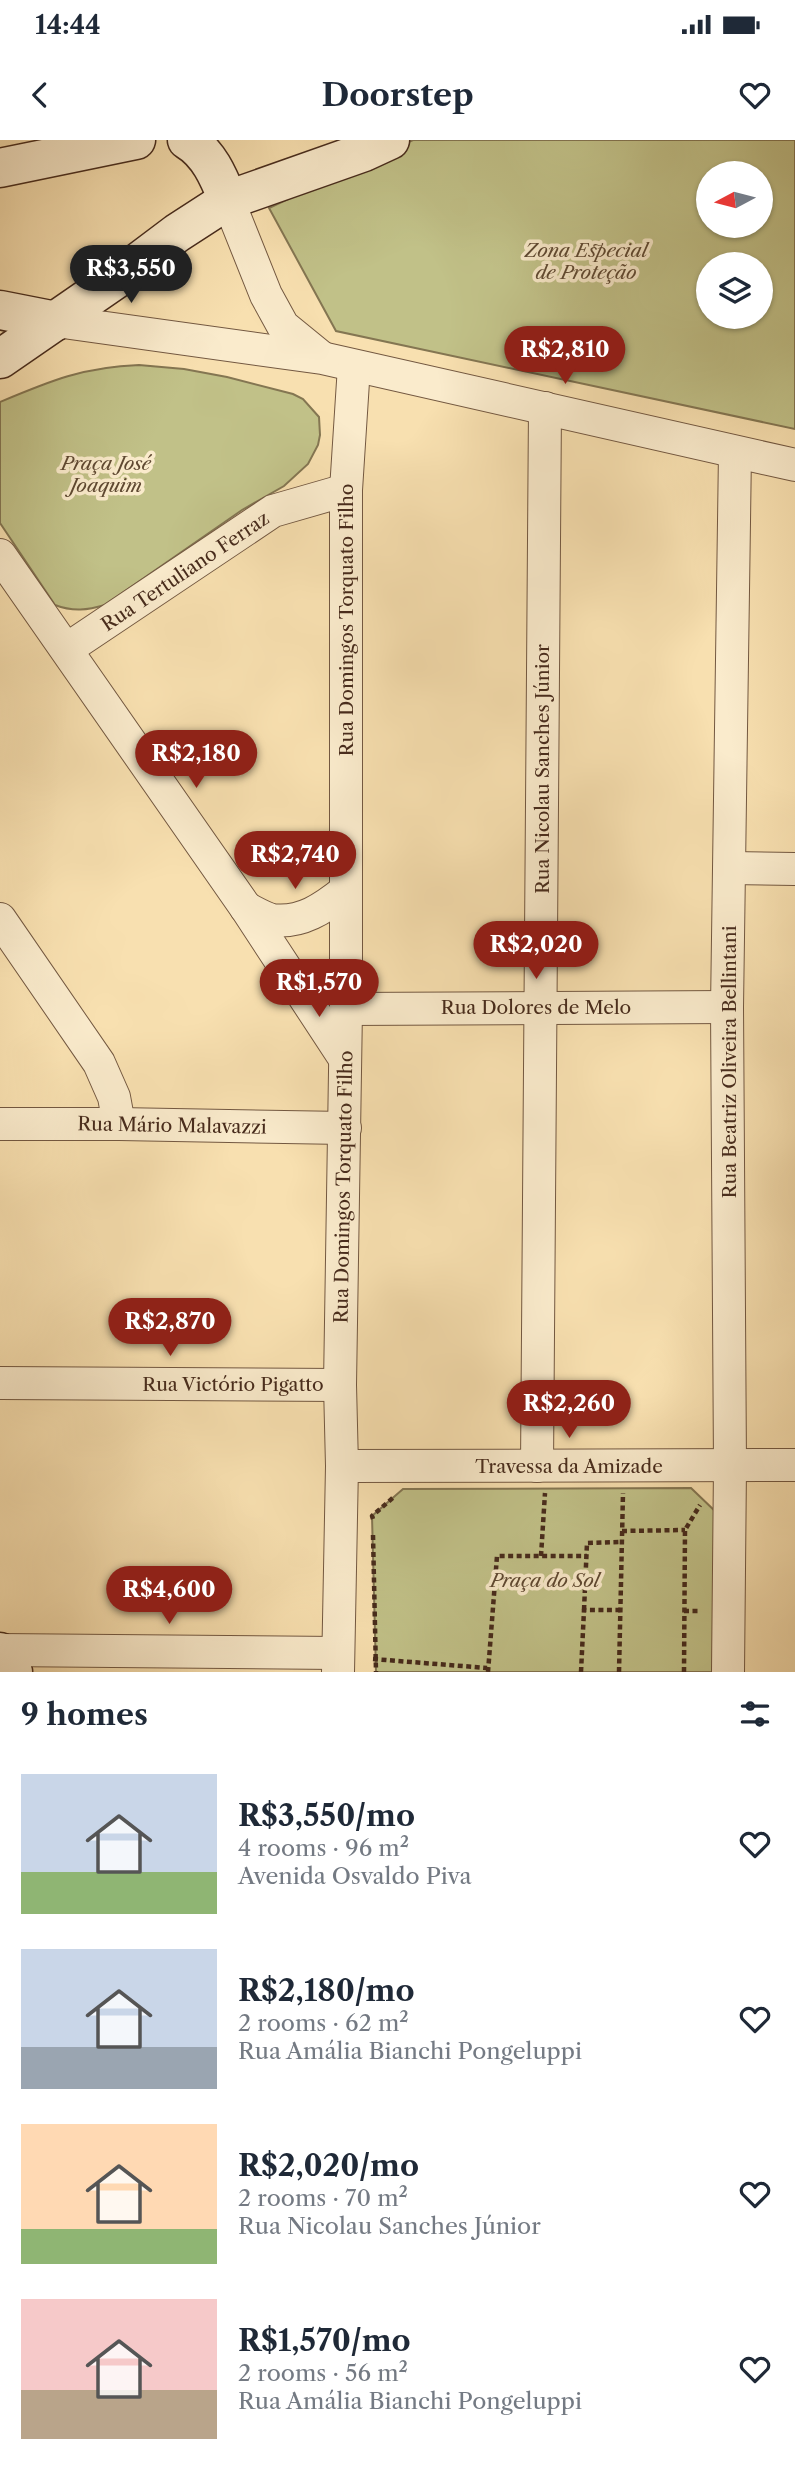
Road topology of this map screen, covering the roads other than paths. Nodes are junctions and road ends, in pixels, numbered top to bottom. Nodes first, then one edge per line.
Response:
1 (136, 140) edge
2 (187, 140) edge
3 (390, 140) edge
4 (0, 168) edge
5 (228, 200) junction
6 (0, 310) edge
7 (56, 321) junction
8 (322, 358) junction
9 (0, 359) edge
10 (354, 366) junction
11 (545, 408) junction
12 (735, 453) junction
13 (795, 465) edge
14 (346, 490) junction
15 (0, 555) edge
16 (67, 649) junction
17 (730, 868) junction
18 (795, 869) edge
19 (345, 891) junction
20 (246, 908) junction
21 (0, 919) edge
22 (541, 1007) junction
23 (727, 1007) junction
24 (346, 1009) junction
25 (345, 1059) junction
26 (0, 1124) edge
27 (119, 1124) junction
28 (345, 1128) junction
29 (0, 1383) edge
30 (340, 1385) junction
31 (795, 1465) edge
32 (342, 1466) junction
33 (730, 1466) junction
34 (541, 1477) junction
35 (0, 1651) edge
36 (338, 1661) edge
37 (13, 1672) edge
38 (728, 1672) edge

1 - 4 main road
2 - 5 main road
3 - 5 main road
5 - 7 main road
5 - 8 street
6 - 7 main road
7 - 8 street
7 - 9 main road
8 - 10 street
10 - 11 street
10 - 14 street, Rua Domingos Torquato Filho
11 - 12 street
11 - 22 street, Rua Nicolau Sanches Júnior
12 - 13 street
12 - 17 street, Rua Beatriz Oliveira Bellintani
14 - 16 street, Rua Tertuliano Ferraz
14 - 19 street, Rua Domingos Torquato Filho
15 - 16 street
16 - 20 street
17 - 18 street
17 - 23 street, Rua Beatriz Oliveira Bellintani
19 - 20 street
19 - 24 street, Rua Domingos Torquato Filho
20 - 25 street
21 - 27 street
22 - 23 street, Rua Dolores de Melo
22 - 24 street, Rua Dolores de Melo
22 - 34 street, Rua Nicolau Sanches Júnior
23 - 33 street, Rua Beatriz Oliveira Bellintani
24 - 25 street, Rua Domingos Torquato Filho
25 - 28 street, Rua Domingos Torquato Filho
26 - 27 street, Rua Mário Malavazzi
27 - 28 street, Rua Mário Malavazzi
28 - 30 street, Rua Domingos Torquato Filho
29 - 30 street, Rua Victório Pigatto
30 - 32 street, Rua Domingos Torquato Filho
31 - 33 street, Travessa da Amizade
32 - 34 street, Travessa da Amizade
32 - 36 street, Rua Domingos Torquato Filho
33 - 34 street, Travessa da Amizade
33 - 38 street, Rua Beatriz Oliveira Bellintani
35 - 36 street
35 - 37 main road

